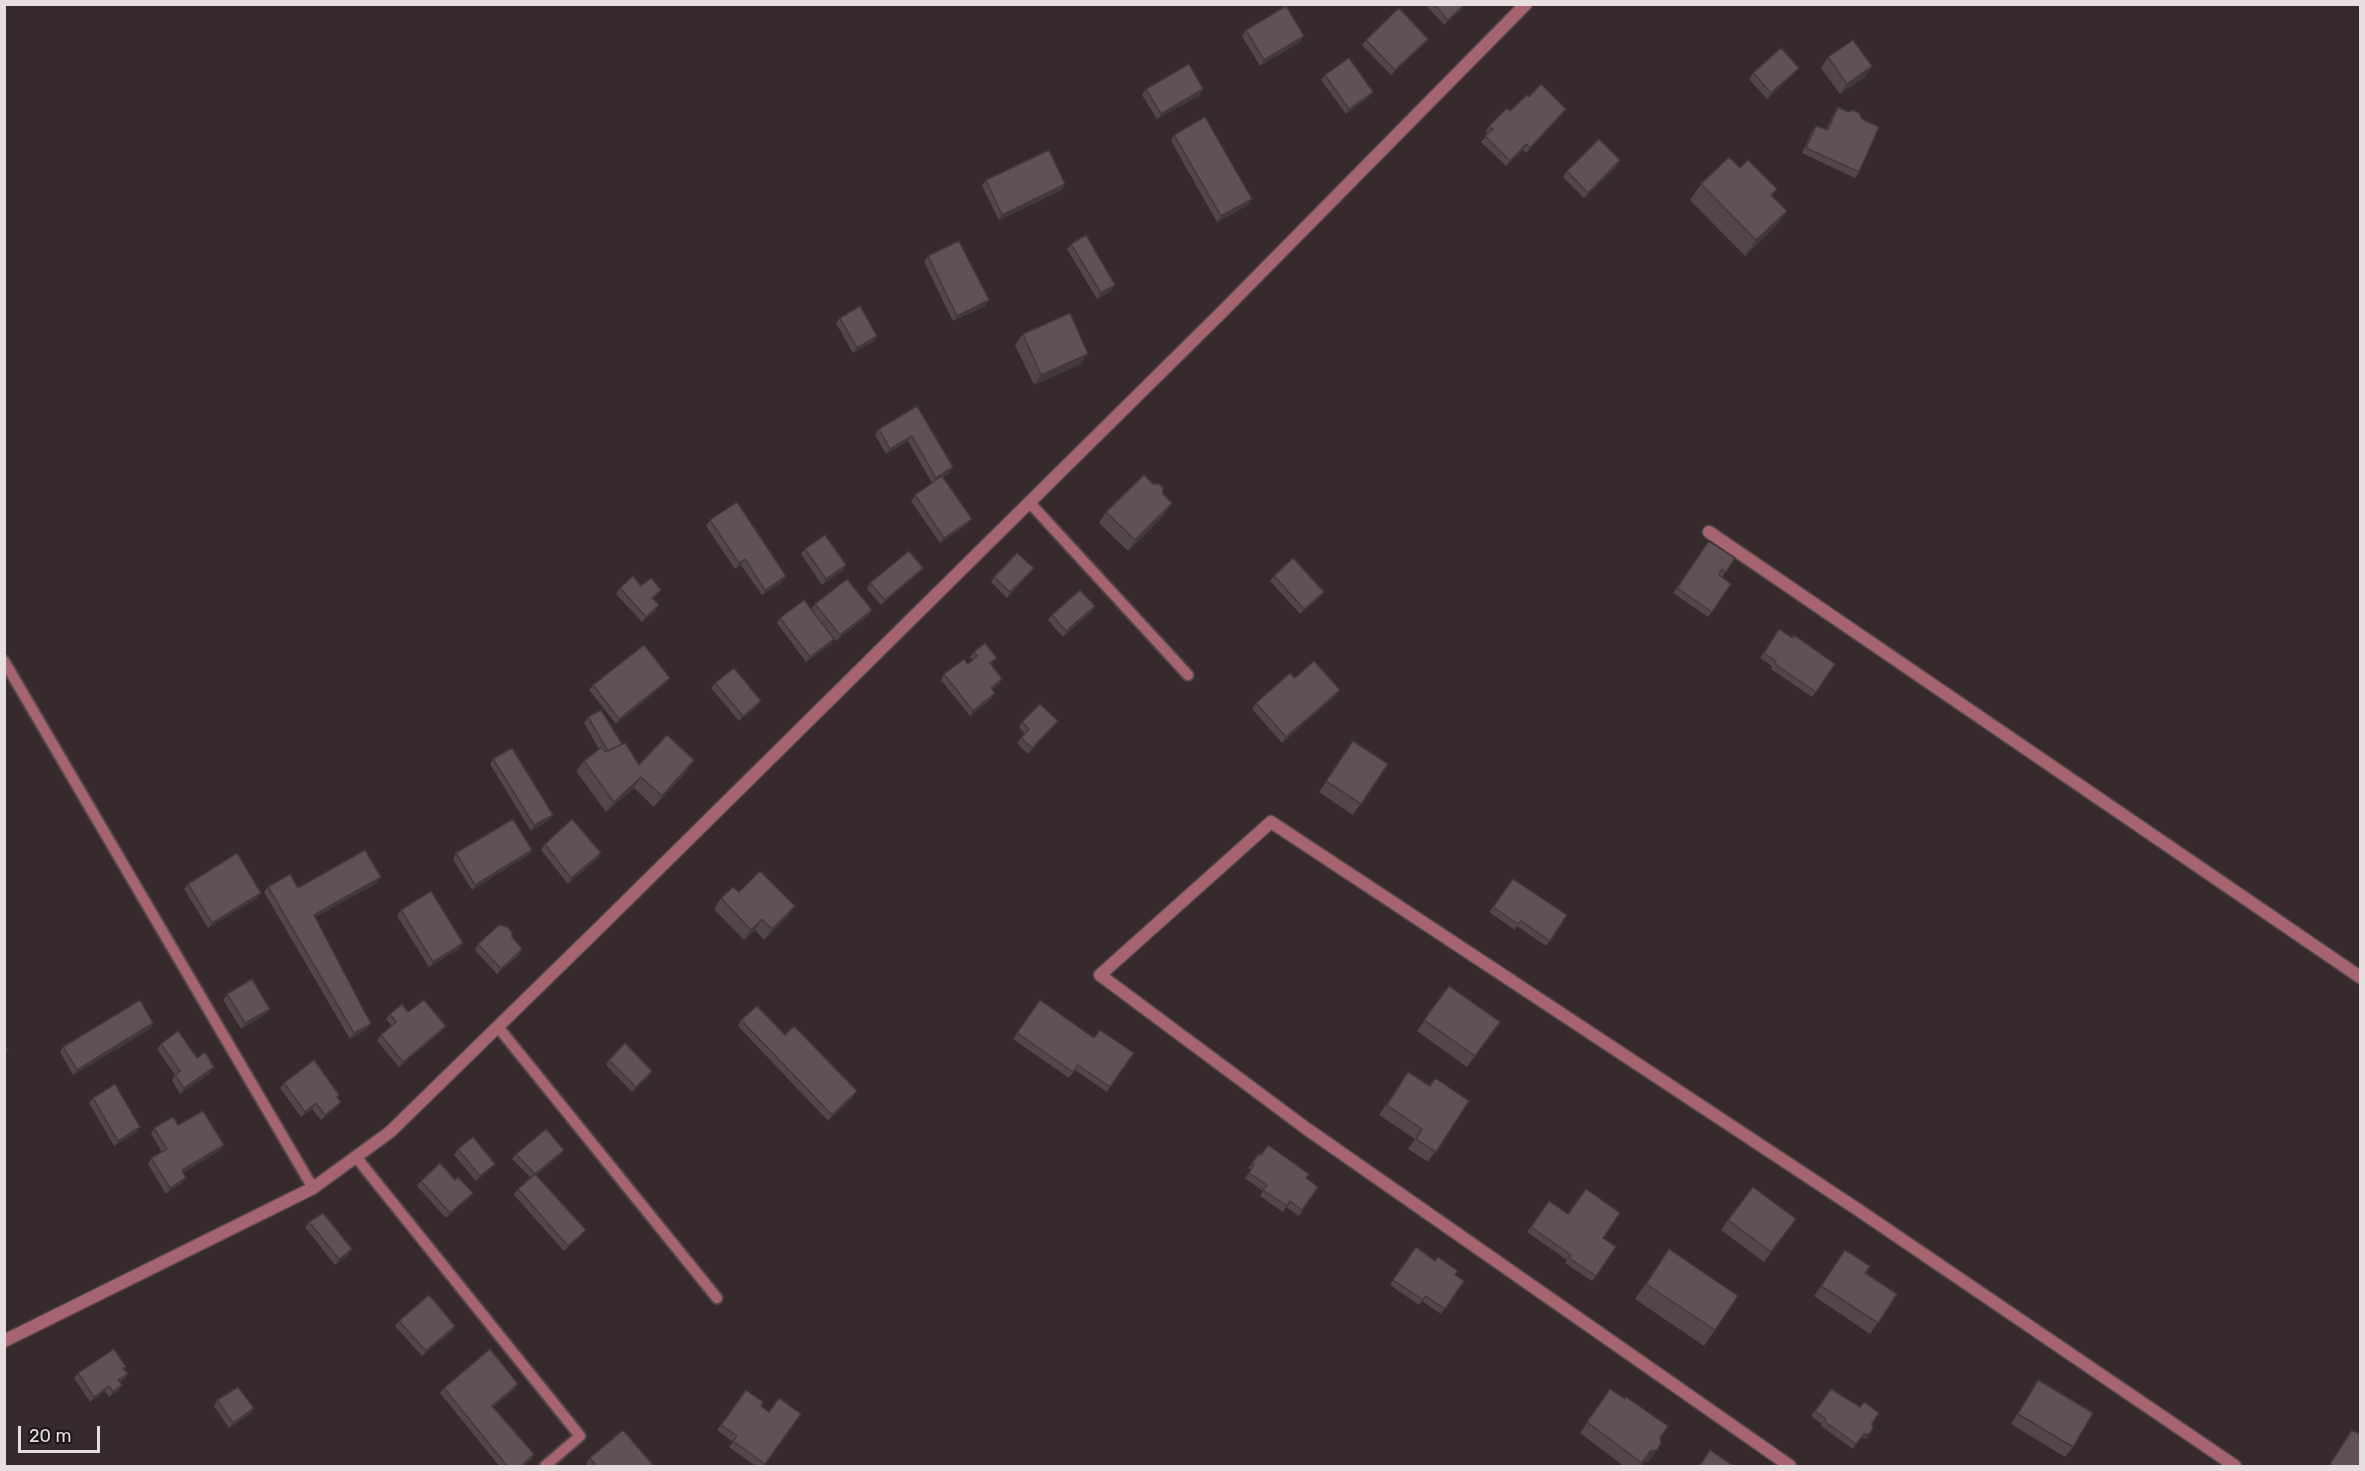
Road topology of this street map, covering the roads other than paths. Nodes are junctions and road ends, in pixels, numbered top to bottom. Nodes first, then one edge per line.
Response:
1 (1526, 4) edge
2 (1029, 502) junction
3 (1709, 532) dead end
4 (4, 661) edge
5 (1188, 675) dead end
6 (2361, 977) edge
7 (498, 1027) junction
8 (356, 1157) junction
9 (313, 1188) junction
10 (717, 1298) dead end
11 (4, 1341) edge
12 (545, 1467) edge
13 (1790, 1467) edge
14 (2235, 1467) edge

1 - 2 street
2 - 5 lane
2 - 7 street
3 - 6 street
4 - 9 lane
7 - 8 street
7 - 10 lane
8 - 9 street
8 - 12 lane
9 - 11 street
13 - 14 street

